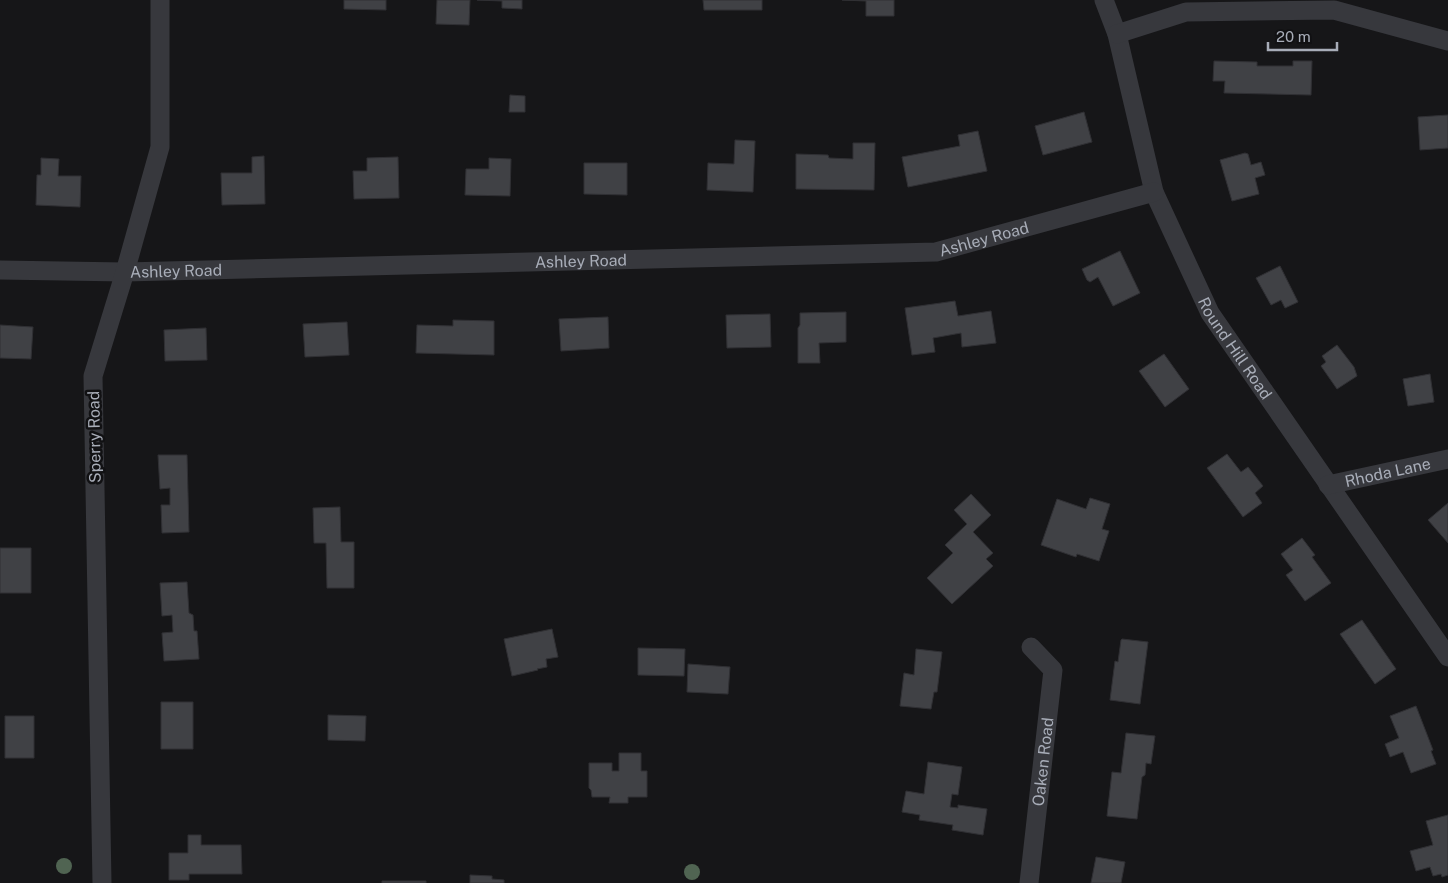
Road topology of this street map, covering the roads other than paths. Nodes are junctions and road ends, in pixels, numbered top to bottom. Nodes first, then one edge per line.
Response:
1 (160, 0) edge
2 (1104, 0) edge
3 (1117, 34) junction
4 (1448, 40) edge
5 (1154, 192) junction
6 (0, 270) edge
7 (125, 272) junction
8 (1448, 458) edge
9 (1328, 485) junction
10 (1031, 647) dead end
11 (1448, 657) edge
12 (102, 883) edge
13 (1029, 883) edge

1 - 7 street, Sperry Road
2 - 3 street, Round Hill Road
3 - 4 street
3 - 5 street, Round Hill Road
5 - 7 street, Ashley Road
5 - 9 street, Round Hill Road
6 - 7 street, Ashley Road
7 - 12 street, Sperry Road
8 - 9 street, Rhoda Lane
9 - 11 street, Round Hill Road
10 - 13 street, Oaken Road

